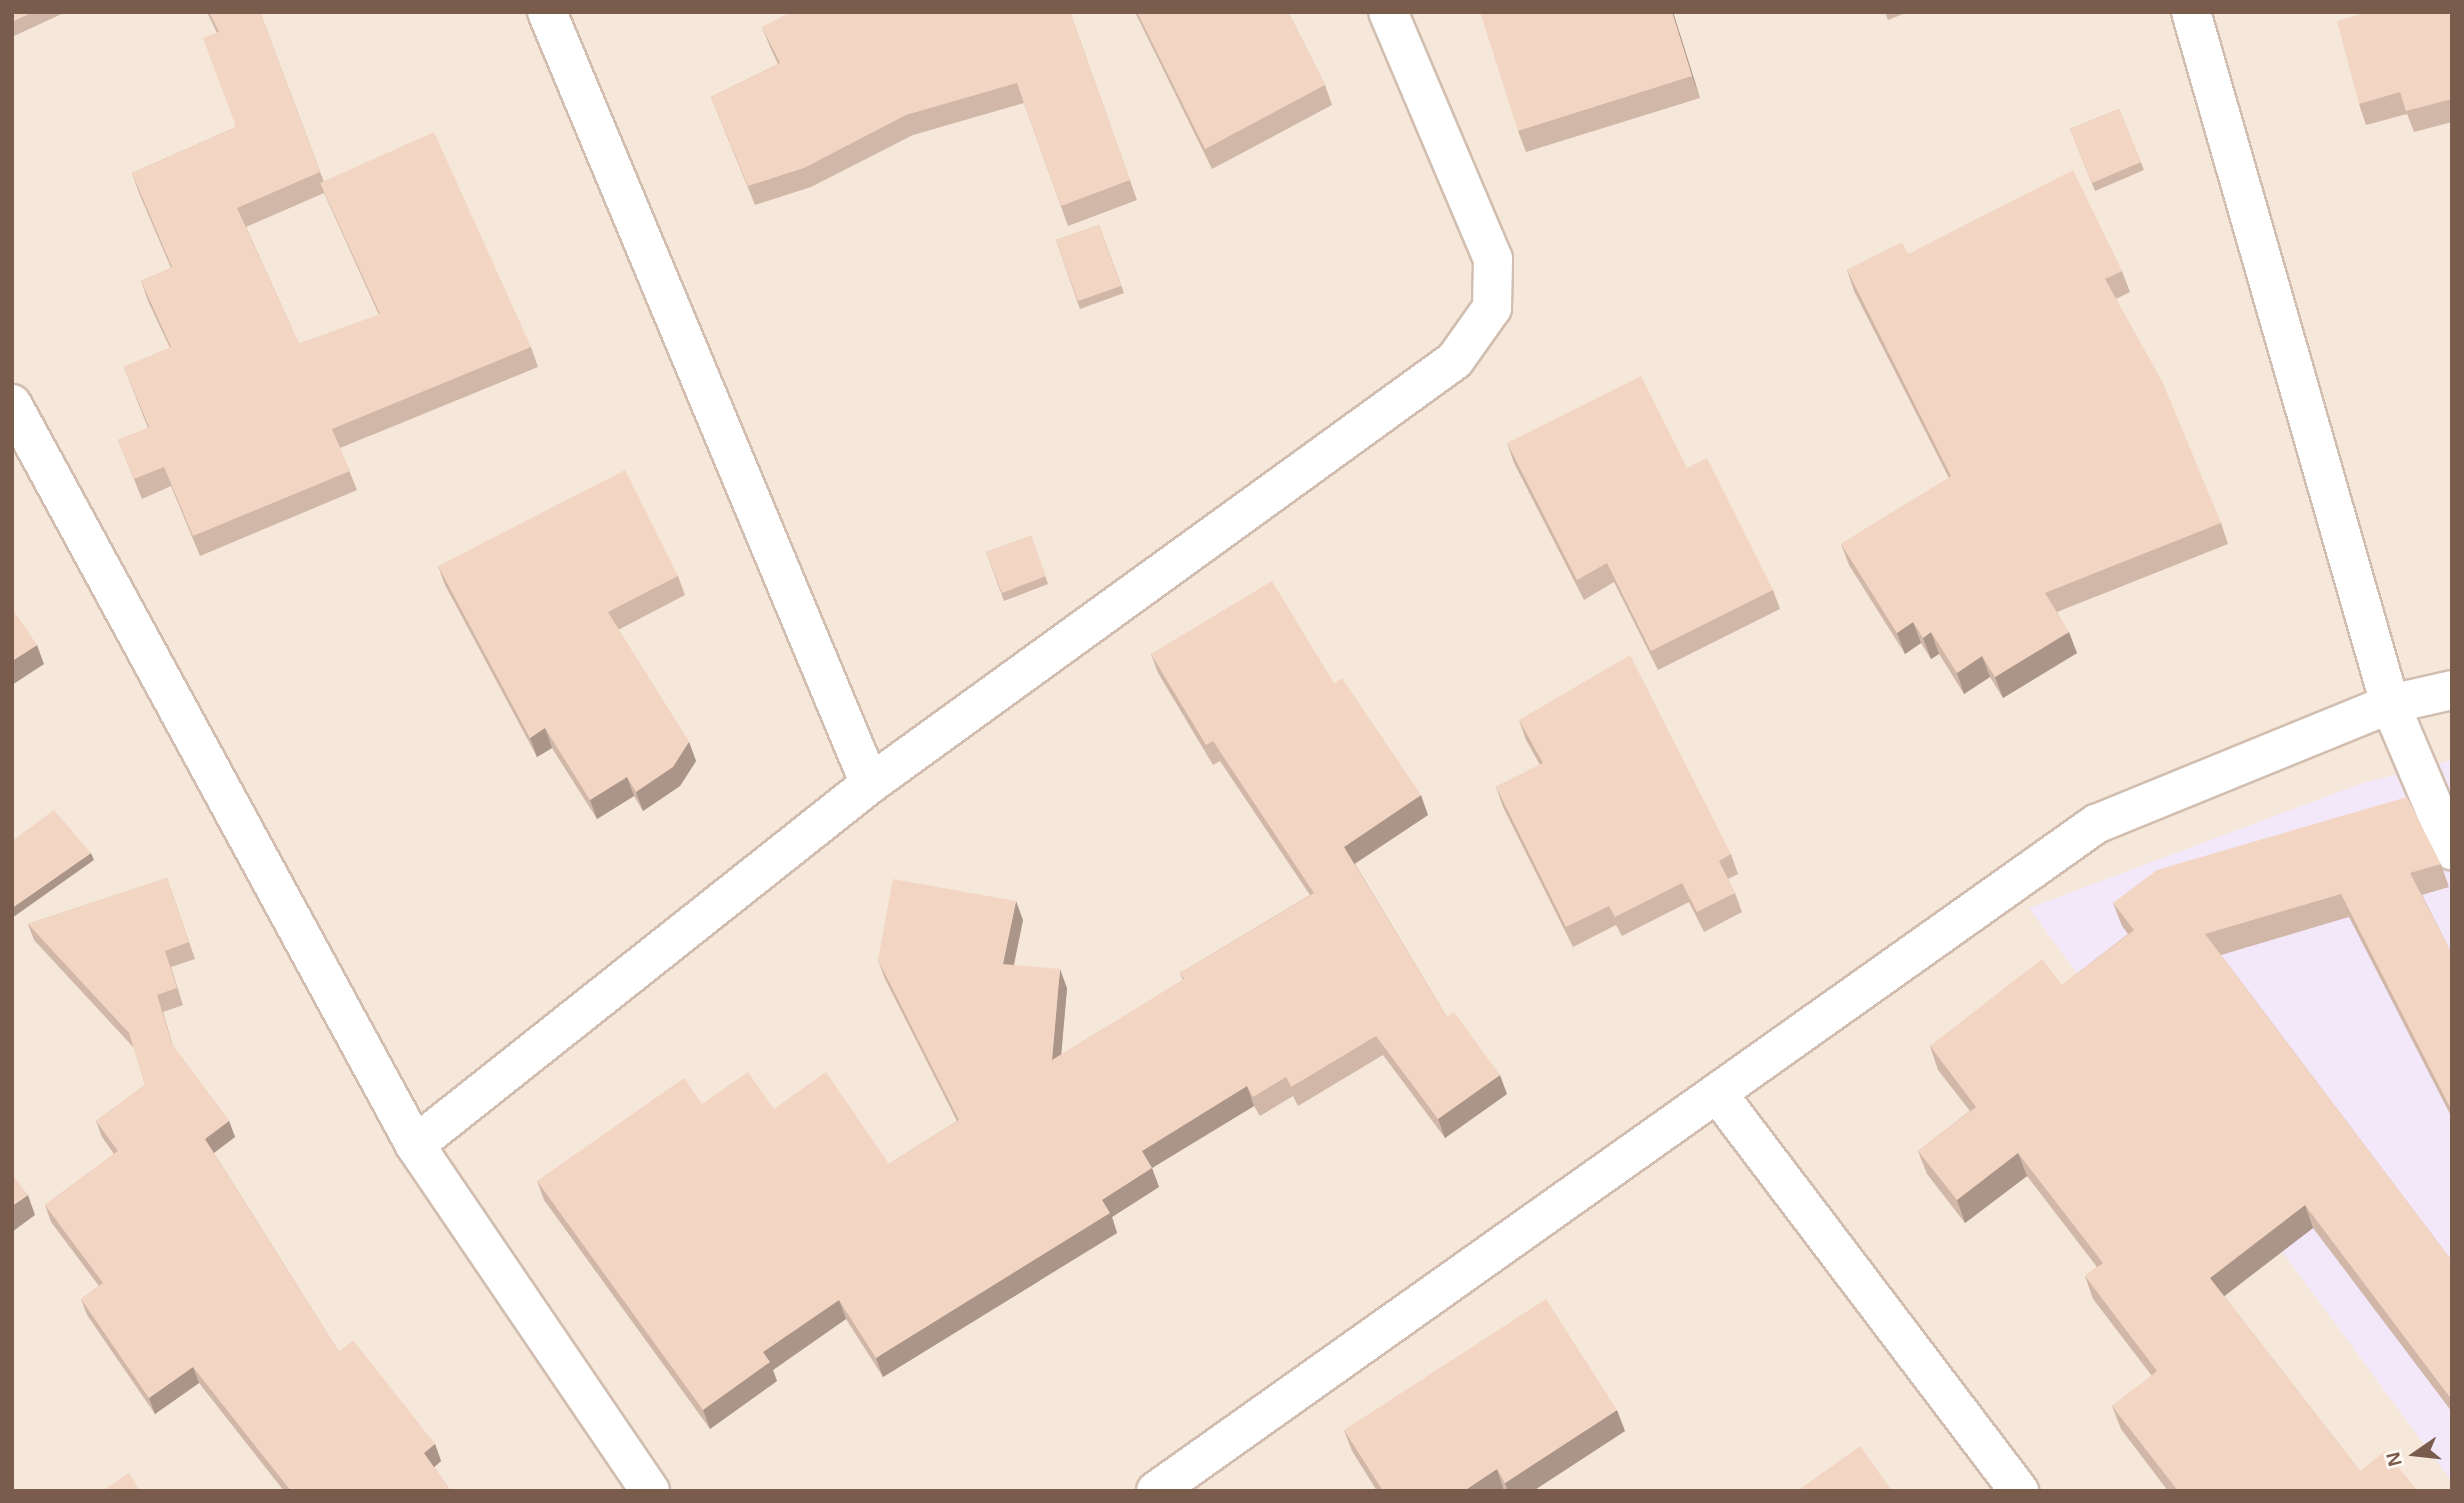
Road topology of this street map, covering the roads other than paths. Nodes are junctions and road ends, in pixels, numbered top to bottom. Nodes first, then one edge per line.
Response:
1 (547, 12) edge
2 (1388, 12) edge
3 (2191, 12) edge
4 (12, 404) edge
5 (2452, 690) edge
6 (2390, 704) junction
7 (870, 785) junction
8 (2452, 850) edge
9 (1717, 1093) junction
10 (415, 1145) junction
11 (1161, 1489) edge
12 (650, 1491) edge
13 (2019, 1491) edge

1 - 7 street
2 - 7 street
3 - 6 street
4 - 10 street
5 - 6 street
6 - 8 street
6 - 9 street
7 - 10 street
9 - 11 street
9 - 13 street
10 - 12 street

